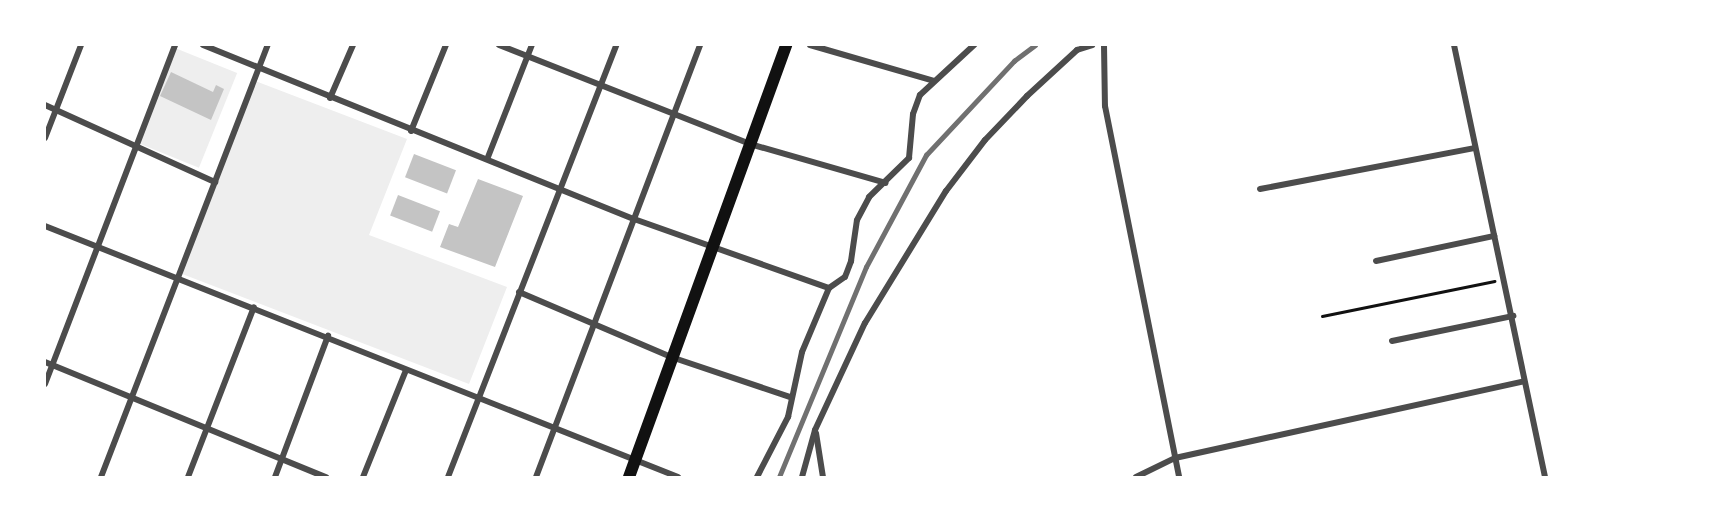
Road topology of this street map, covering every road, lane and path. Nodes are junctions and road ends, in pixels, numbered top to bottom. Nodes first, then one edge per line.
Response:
1 (81, 45) edge
2 (175, 45) edge
3 (203, 45) edge
4 (268, 45) edge
5 (353, 45) edge
6 (446, 45) edge
7 (499, 45) edge
8 (532, 45) edge
9 (616, 45) edge
10 (700, 45) edge
11 (786, 45) edge
12 (810, 45) edge
13 (974, 45) edge
14 (1092, 45) edge
15 (1104, 45) edge
16 (1454, 45) edge
17 (527, 57) junction
18 (259, 70) junction
19 (934, 81) junction
20 (601, 86) junction
21 (330, 98) junction
22 (45, 105) edge
23 (57, 109) junction
24 (675, 114) junction
25 (411, 131) junction
26 (45, 138) edge
27 (750, 144) junction
28 (137, 146) junction
29 (1474, 148) junction
30 (488, 158) junction
31 (215, 182) junction
32 (886, 183) junction
33 (562, 189) junction
34 (1260, 189) dead end
35 (634, 219) junction
36 (45, 226) edge
37 (1494, 236) junction
38 (713, 247) junction
39 (98, 248) junction
40 (1376, 261) dead end
41 (1504, 279) junction
42 (178, 280) junction
43 (829, 288) junction
44 (519, 292) junction
45 (254, 307) junction
46 (1322, 316) dead end
47 (1513, 316) junction
48 (593, 323) junction
49 (328, 336) junction
50 (1392, 341) dead end
51 (674, 358) junction
52 (45, 362) edge
53 (53, 366) junction
54 (406, 370) junction
55 (1524, 381) junction
56 (45, 384) edge
57 (132, 397) junction
58 (789, 397) junction
59 (479, 398) junction
60 (554, 426) junction
61 (208, 428) junction
62 (815, 430) junction
63 (282, 458) junction
64 (1175, 458) junction
65 (636, 460) junction
66 (101, 477) edge
67 (188, 477) edge
68 (275, 477) edge
69 (327, 477) edge
70 (363, 477) edge
71 (448, 477) edge
72 (536, 477) edge
73 (629, 477) edge
74 (678, 477) edge
75 (758, 477) edge
76 (802, 477) edge
77 (824, 477) edge
78 (1136, 477) edge
79 (1179, 477) edge
80 (1545, 477) edge

1 - 23 street
2 - 28 street
3 - 18 street
4 - 18 street
5 - 21 street
6 - 25 street
7 - 17 street
8 - 17 street
9 - 20 street
10 - 24 street
11 - 27 main road
12 - 19 street
13 - 19 street
14 - 62 street
15 - 64 street
16 - 29 street
17 - 20 street
17 - 30 street
18 - 21 street
18 - 31 street
19 - 32 street
20 - 24 street
20 - 33 street
21 - 25 street
22 - 23 street
23 - 26 street
23 - 28 street
24 - 27 street
24 - 35 street
25 - 30 street
27 - 32 street
27 - 38 main road
28 - 31 street
28 - 39 street
29 - 34 street
29 - 37 street
30 - 33 street
31 - 42 street
32 - 43 street
33 - 35 street
33 - 44 street
35 - 38 street
35 - 48 street
36 - 39 street
37 - 40 street
37 - 41 street
38 - 43 street
38 - 51 main road
39 - 42 street
39 - 53 street
41 - 46 path
41 - 47 street
42 - 45 street
42 - 57 street
43 - 58 street
44 - 48 street
44 - 59 street
45 - 49 street
45 - 61 street
47 - 50 street
47 - 55 street
48 - 51 street
48 - 60 street
49 - 54 street
49 - 63 street
51 - 58 street
51 - 65 main road
52 - 53 street
53 - 56 street
53 - 57 street
54 - 59 street
54 - 70 street
55 - 64 street
55 - 80 street
57 - 61 street
57 - 66 street
58 - 75 street
59 - 60 street
59 - 71 street
60 - 65 street
60 - 72 street
61 - 63 street
61 - 67 street
62 - 76 street
62 - 77 street
63 - 68 street
63 - 69 street
64 - 78 street
64 - 79 street
65 - 73 main road
65 - 74 street

